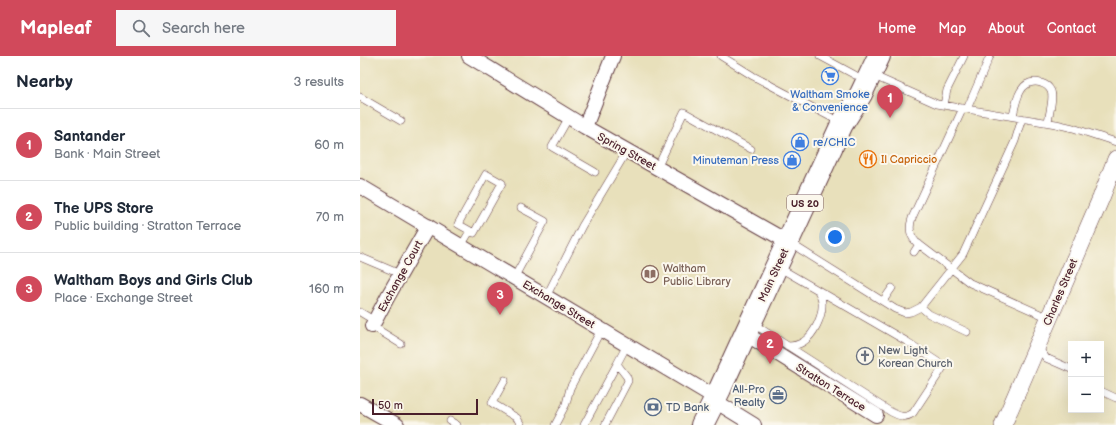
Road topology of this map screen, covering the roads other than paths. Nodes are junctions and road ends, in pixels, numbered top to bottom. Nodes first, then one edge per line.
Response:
1 (469, 56) edge
2 (614, 56) edge
3 (721, 56) edge
4 (820, 56) edge
5 (964, 56) edge
6 (990, 56) edge
7 (866, 65) edge
8 (360, 97) edge
9 (944, 105) junction
10 (965, 108) junction
11 (1013, 116) junction
12 (569, 117) junction
13 (1022, 118) junction
14 (401, 121) dead end
15 (1048, 122) junction
16 (842, 124) junction
17 (585, 127) junction
18 (1116, 142) edge
19 (751, 149) dead end
20 (627, 151) junction
21 (1116, 159) edge
22 (657, 168) junction
23 (595, 172) dead end
24 (360, 186) edge
25 (522, 208) dead end
26 (428, 226) junction
27 (470, 231) junction
28 (788, 242) junction
29 (919, 244) junction
30 (461, 246) junction
31 (914, 252) dead end
32 (360, 257) edge
33 (777, 266) junction
34 (952, 269) junction
35 (400, 274) junction
36 (514, 278) junction
37 (892, 288) dead end
38 (818, 290) junction
39 (546, 297) junction
40 (883, 301) junction
41 (921, 307) junction
42 (360, 312) edge
43 (1049, 319) junction
44 (374, 323) junction
45 (748, 328) junction
46 (601, 330) junction
47 (967, 332) dead end
48 (401, 344) dead end
49 (627, 345) junction
50 (788, 346) junction
51 (1037, 346) junction
52 (617, 364) junction
53 (1068, 368) edge
54 (505, 380) dead end
55 (1104, 392) edge
56 (1116, 398) edge
57 (715, 400) junction
58 (360, 404) edge
59 (876, 415) dead end
60 (397, 425) edge
61 (521, 425) edge
62 (555, 425) edge
63 (584, 425) edge
64 (605, 425) edge
65 (702, 425) edge
66 (754, 425) edge
67 (1003, 425) edge

1 - 12 street, Spring Street
2 - 17 street
3 - 16 lane
4 - 7 lane
5 - 9 lane
6 - 10 lane
7 - 9 lane
7 - 16 main road, Main Street / US 20
8 - 14 lane
9 - 10 lane
10 - 11 lane
10 - 29 lane
11 - 13 lane
11 - 15 lane
12 - 17 street, Spring Street
12 - 23 lane
13 - 15 lane
13 - 34 lane
15 - 18 lane
16 - 28 main road, Main Street / US 20
17 - 20 street, Spring Street
19 - 22 lane
20 - 22 street, Spring Street
20 - 39 lane
21 - 43 street, Charles Street
22 - 28 street, Spring Street
24 - 26 street, Exchange Street
25 - 36 lane
26 - 30 street, Exchange Street
26 - 35 street, Exchange Court
27 - 27 lane
27 - 30 lane
28 - 33 main road, Main Street / US 20
28 - 40 lane
29 - 31 lane
29 - 34 lane
30 - 36 street, Exchange Street
32 - 35 lane
33 - 38 lane
33 - 45 main road, Main Street / US 20
34 - 41 lane
34 - 43 lane
35 - 44 street, Exchange Court
36 - 39 street, Exchange Street
37 - 40 lane
38 - 50 lane
38 - 50 lane
39 - 46 street, Exchange Street
40 - 41 lane
41 - 47 lane
42 - 44 lane
43 - 51 street, Charles Street
44 - 48 lane
45 - 50 lane
45 - 57 main road, Main Street / US 20
45 - 59 street, Stratton Terrace
46 - 49 street, Exchange Street
46 - 62 lane
49 - 52 lane
49 - 57 street, Exchange Street
51 - 53 lane
51 - 67 street, Charles Street
52 - 63 lane
52 - 64 lane
54 - 61 lane
55 - 56 lane
57 - 65 main road, Main Street / US 20
57 - 66 street, Exchange Street
58 - 60 street

